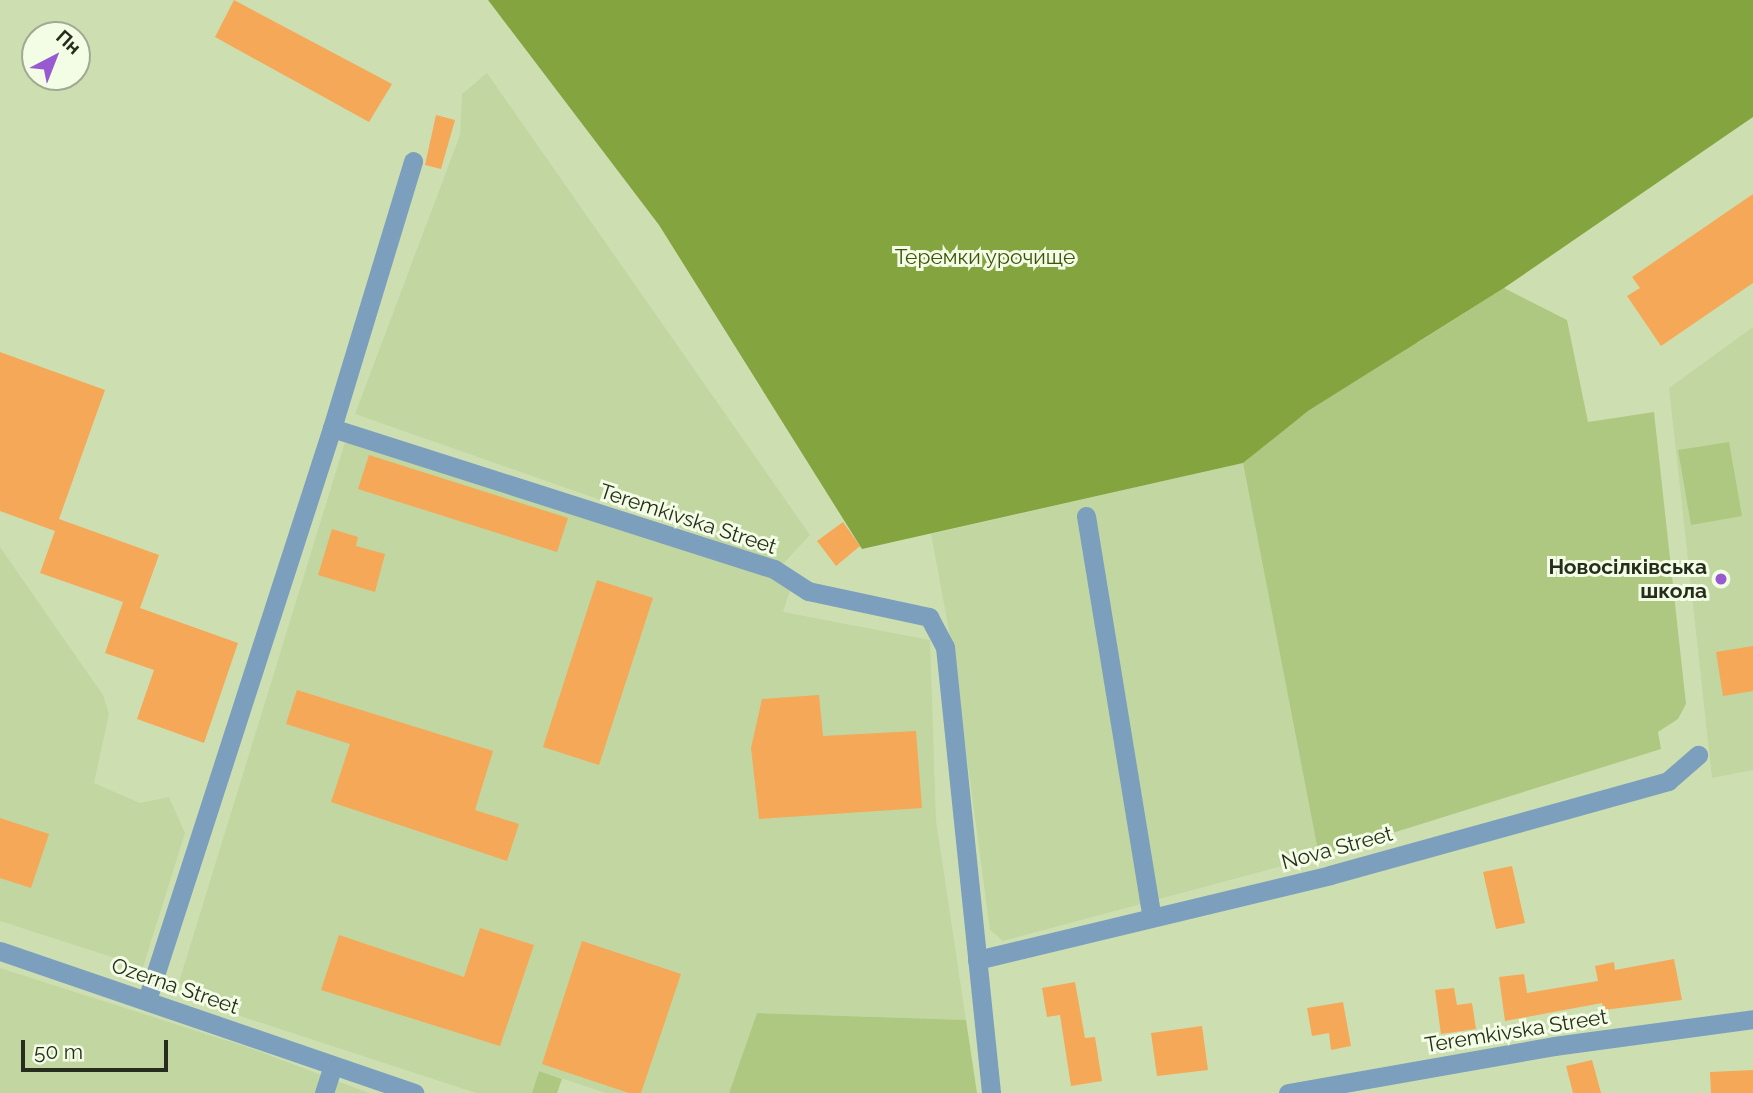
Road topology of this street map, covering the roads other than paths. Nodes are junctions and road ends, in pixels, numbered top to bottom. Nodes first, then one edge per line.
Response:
1 (413, 161) dead end
2 (332, 428) junction
3 (1086, 516) dead end
4 (1698, 755) dead end
5 (1152, 918) junction
6 (0, 951) edge
7 (977, 960) junction
8 (147, 1000) junction
9 (1753, 1019) edge
10 (334, 1066) junction
11 (324, 1093) edge
12 (414, 1093) edge
13 (991, 1093) edge
14 (1288, 1093) edge

1 - 2 street
2 - 7 street, Teremkivska Street
2 - 8 street
3 - 5 street
4 - 5 street, Nova Street
5 - 7 street, Nova Street
6 - 8 street, Ozerna Street
7 - 13 street, Teremkivska Street
8 - 10 street, Ozerna Street
9 - 14 street, Teremkivska Street
10 - 11 street
10 - 12 street, Ozerna Street

